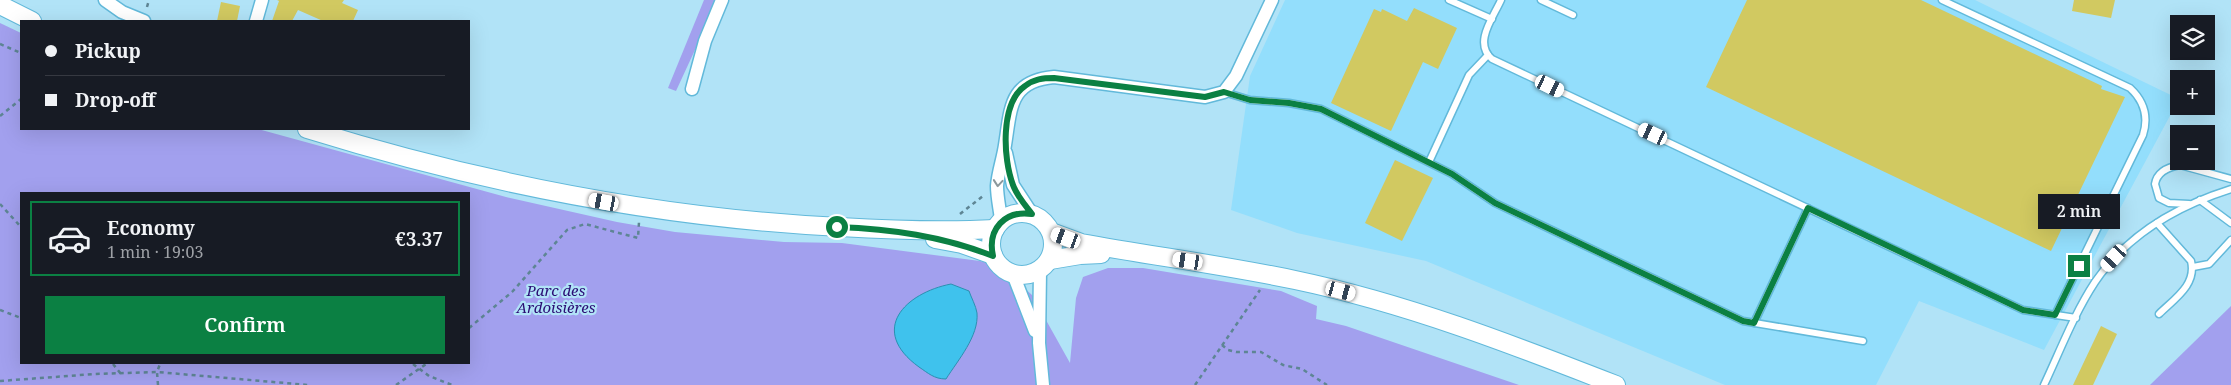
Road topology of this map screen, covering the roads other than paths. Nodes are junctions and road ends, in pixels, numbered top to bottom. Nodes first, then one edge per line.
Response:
1 (105, 0) edge
2 (262, 0) edge
3 (722, 0) edge
4 (1272, 0) edge
5 (1449, 0) edge
6 (1501, 0) edge
7 (1541, 0) edge
8 (1942, 0) edge
9 (0, 5) edge
10 (1572, 15) dead end
11 (1492, 19) junction
12 (30, 20) edge
13 (142, 20) edge
14 (256, 20) edge
15 (1488, 55) junction
16 (692, 90) dead end
17 (1224, 92) junction
18 (311, 130) edge
19 (1005, 146) junction
20 (1428, 162) junction
21 (2231, 179) edge
22 (2231, 189) edge
23 (2200, 200) junction
24 (2192, 204) junction
25 (1808, 208) junction
26 (1032, 214) junction
27 (2157, 223) junction
28 (2231, 223) edge
29 (998, 225) junction
30 (891, 230) junction
31 (1051, 232) junction
32 (2231, 240) edge
33 (1138, 254) junction
34 (993, 256) junction
35 (1045, 265) junction
36 (2193, 267) junction
37 (1012, 274) junction
38 (2159, 314) dead end
39 (2055, 315) junction
40 (2076, 318) junction
41 (1754, 323) junction
42 (1863, 341) dead end
43 (1039, 343) junction
44 (1043, 385) edge
45 (1616, 385) edge
46 (2044, 385) edge

1 - 13 street
2 - 14 street
3 - 16 street
4 - 17 street
5 - 11 lane
6 - 11 lane
7 - 10 lane
8 - 39 lane
9 - 12 main road
11 - 15 lane
15 - 20 lane
15 - 25 lane
17 - 19 street
17 - 20 lane
18 - 30 main road
19 - 26 street
19 -> 29 street
20 - 41 lane
21 - 24 lane
22 - 23 lane
23 - 24 lane
23 - 28 lane
24 - 27 lane
25 - 39 lane
25 - 41 lane
26 - 29 main road
26 - 31 main road
27 - 36 lane
27 - 40 lane
29 - 30 main road
29 - 34 main road
30 - 34 main road
31 - 33 main road
31 - 35 main road
32 - 36 lane
33 - 35 main road
33 - 45 main road
34 - 37 main road
35 - 37 main road
35 - 43 street
36 - 38 lane
37 - 43 street
39 - 40 lane
40 - 46 lane
41 - 42 lane
43 - 44 street

